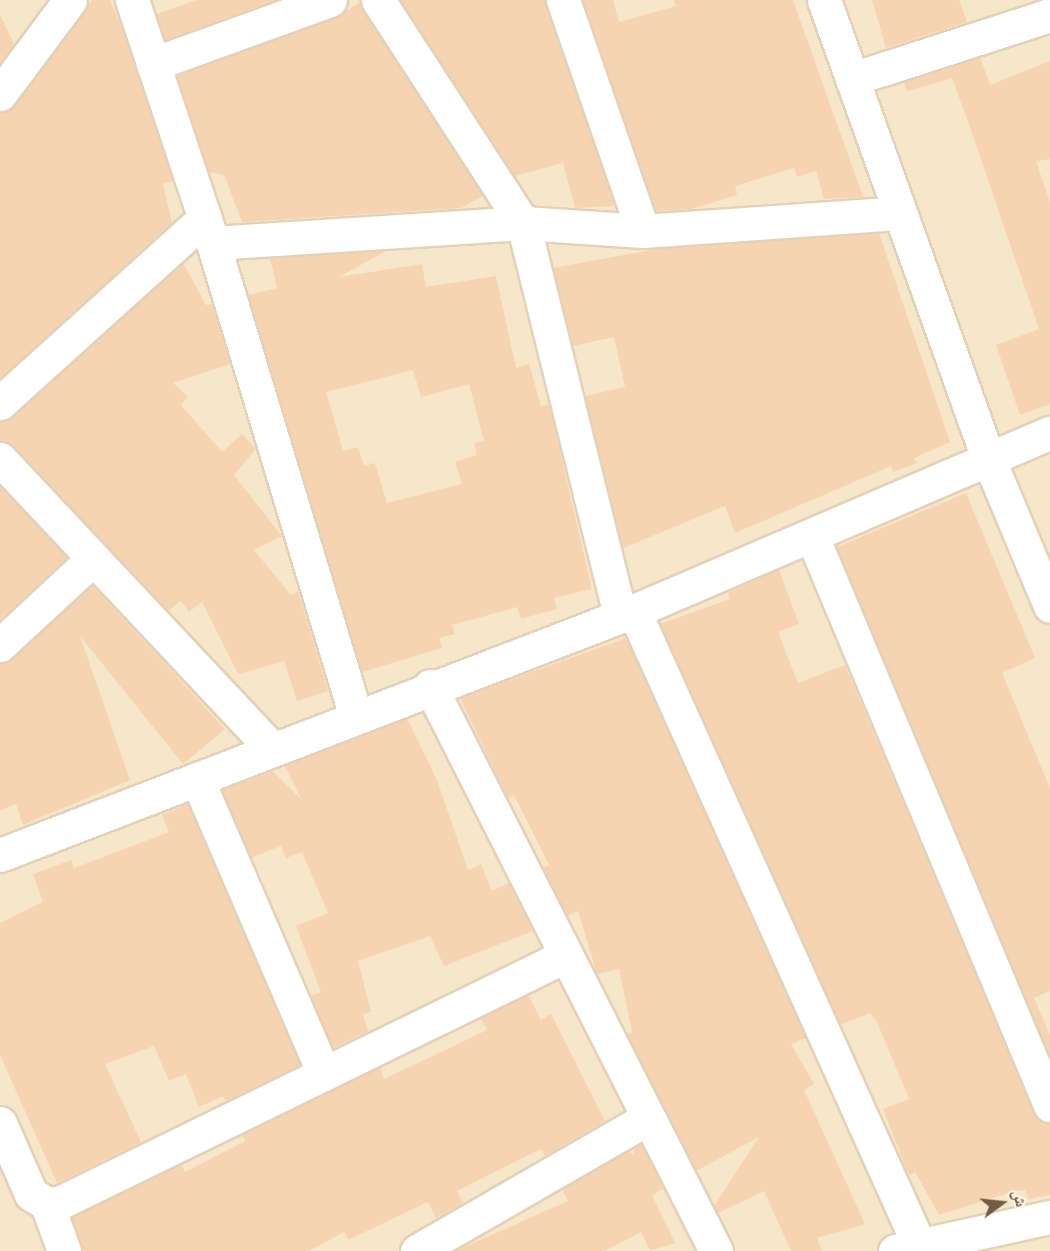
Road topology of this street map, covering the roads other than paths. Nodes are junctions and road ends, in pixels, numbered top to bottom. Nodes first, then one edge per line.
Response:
1 (70, 0) edge
2 (132, 0) edge
3 (330, 0) edge
4 (378, 0) edge
5 (563, 0) edge
6 (824, 0) edge
7 (45, 14) edge
8 (1050, 15) edge
9 (153, 64) junction
10 (852, 79) junction
11 (0, 94) edge
12 (898, 213) junction
13 (523, 223) junction
14 (209, 231) junction
15 (643, 231) junction
16 (0, 403) edge
17 (1050, 432) edge
18 (0, 459) edge
19 (989, 460) junction
20 (812, 536) junction
21 (93, 559) junction
22 (1050, 606) edge
23 (627, 613) junction
24 (0, 645) edge
25 (430, 686) junction
26 (355, 714) junction
27 (271, 748) junction
28 (197, 778) junction
29 (0, 855) edge
30 (563, 957) junction
31 (324, 1074) junction
32 (1050, 1105) edge
33 (648, 1118) junction
34 (0, 1123) edge
35 (47, 1204) junction
36 (1050, 1217) edge
37 (907, 1248) edge
38 (64, 1251) edge
39 (417, 1251) edge
40 (716, 1251) edge

1 - 7 street
2 - 9 street
3 - 9 street
4 - 13 street
5 - 15 street
6 - 10 street
7 - 11 street
8 - 10 street
9 - 14 street
10 - 12 street
12 - 15 street
12 - 19 street
13 - 14 street
13 - 15 street
13 - 23 street
14 - 16 street
14 - 26 street
17 - 19 street
18 - 21 street
19 - 20 street
19 - 22 street
20 - 23 street
20 - 32 street
21 - 24 street
21 - 27 street
23 - 25 street
23 - 37 street
25 - 26 street
25 - 30 street
26 - 27 street
27 - 28 street
28 - 29 street
28 - 31 street
30 - 31 street
30 - 33 street
31 - 35 street
33 - 39 street
33 - 40 street
34 - 35 street
35 - 38 street
36 - 37 street

